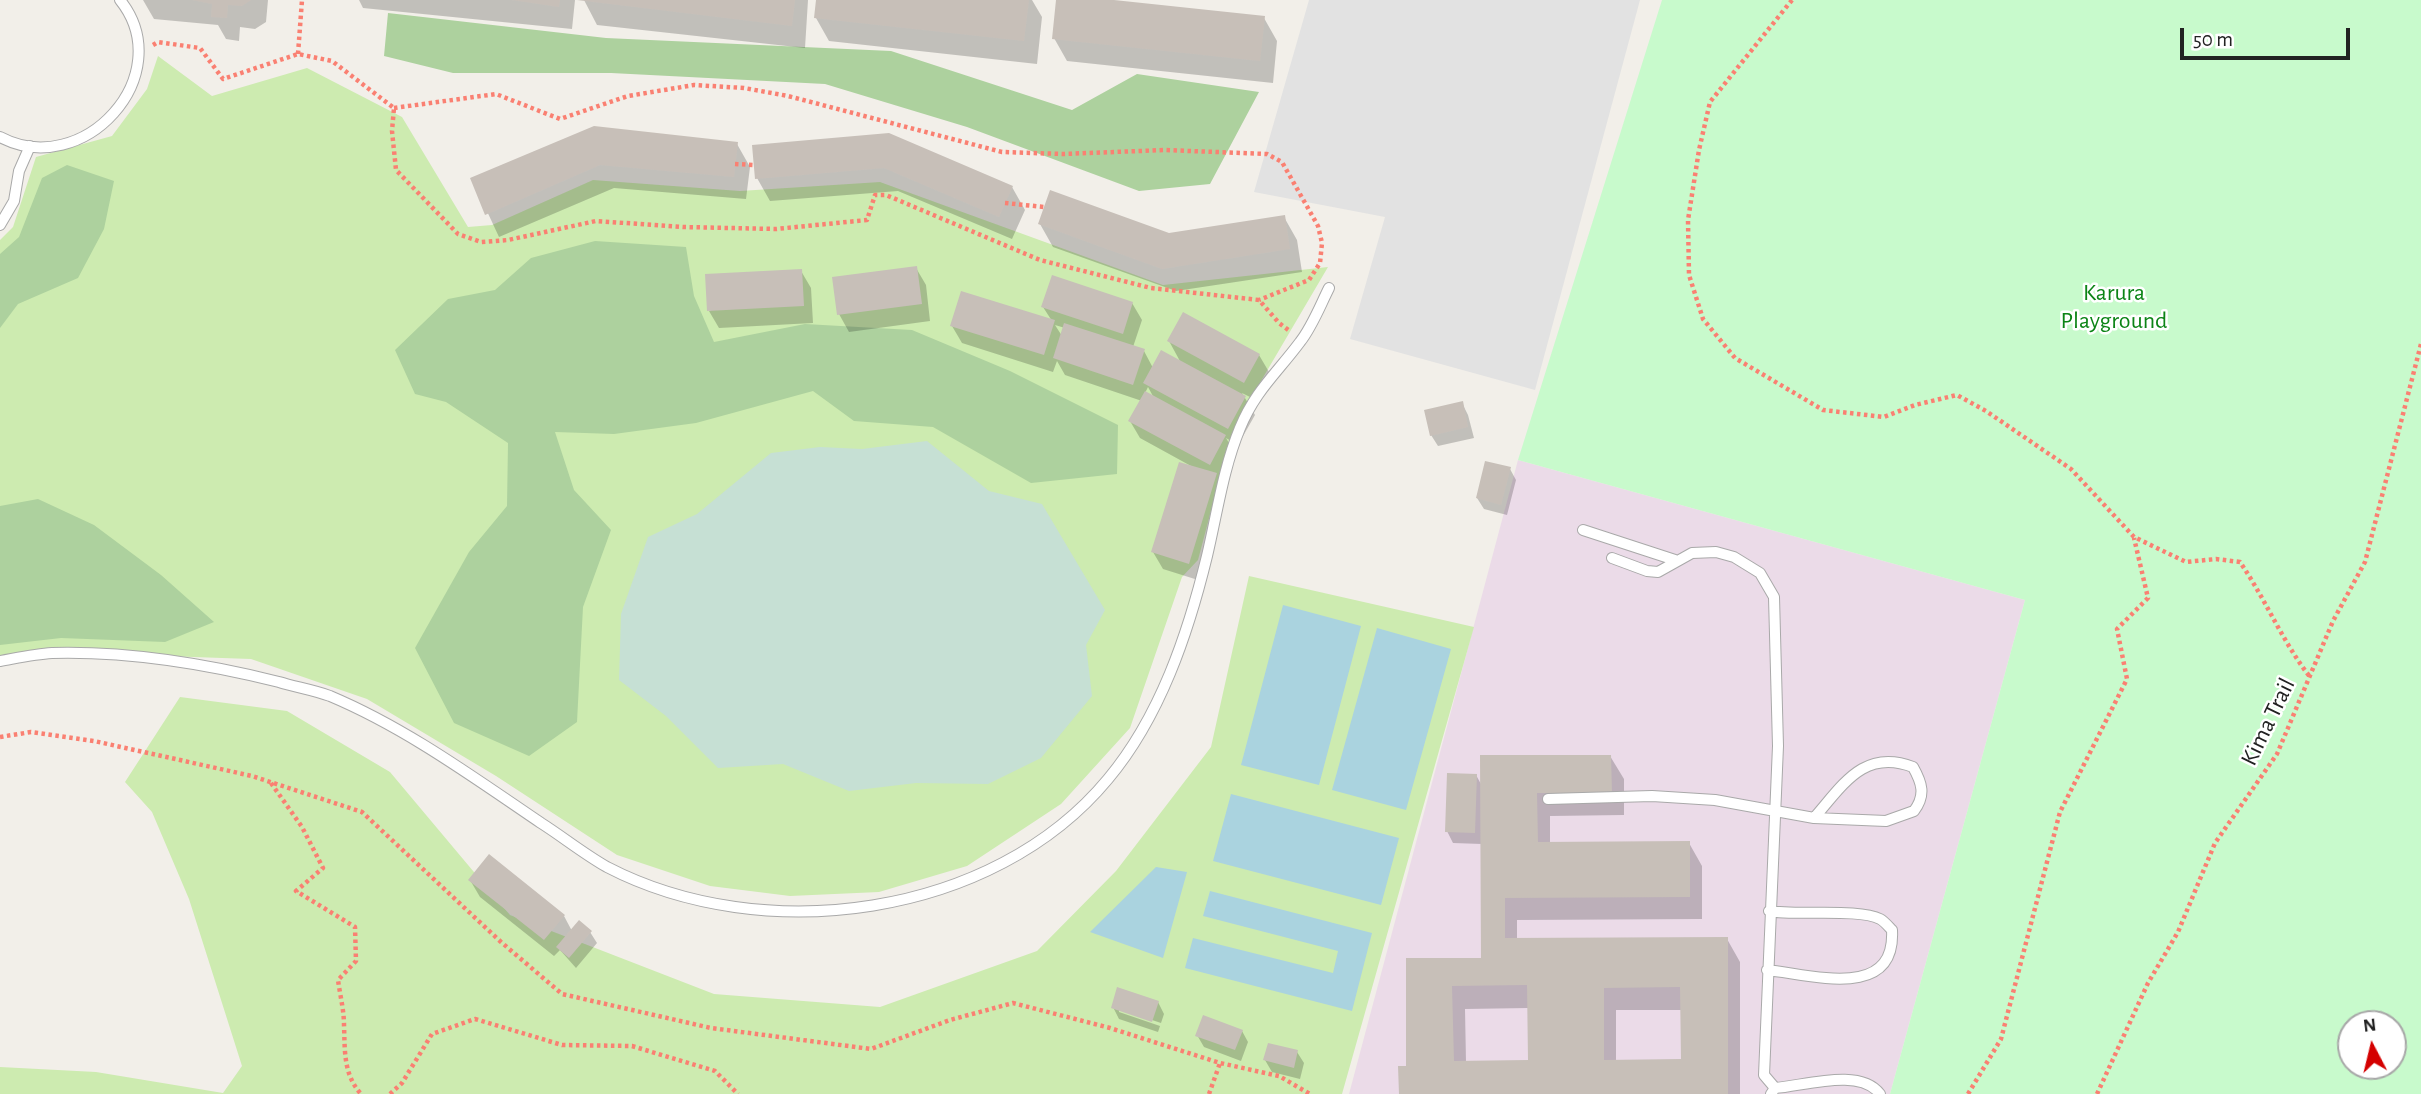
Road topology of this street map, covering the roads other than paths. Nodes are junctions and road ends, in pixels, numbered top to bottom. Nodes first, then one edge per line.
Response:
1 (120, 0) edge
2 (0, 137) edge
3 (30, 146) junction
4 (0, 225) edge
5 (1329, 288) dead end
6 (1583, 530) dead end
7 (1612, 558) dead end
8 (1675, 560) junction
9 (0, 661) edge
10 (1548, 799) dead end
11 (1774, 809) junction
12 (1814, 818) junction
13 (1769, 911) junction
14 (1767, 970) junction
15 (1773, 1091) edge
16 (1880, 1094) edge

1 - 3 lane
2 - 3 lane
3 - 4 lane
5 - 9 lane
6 - 8 lane
7 - 8 lane
8 - 11 lane
10 - 11 lane
11 - 12 lane
11 - 13 lane
12 - 12 lane
13 - 14 lane
13 - 14 lane
14 - 15 lane
15 - 16 lane

